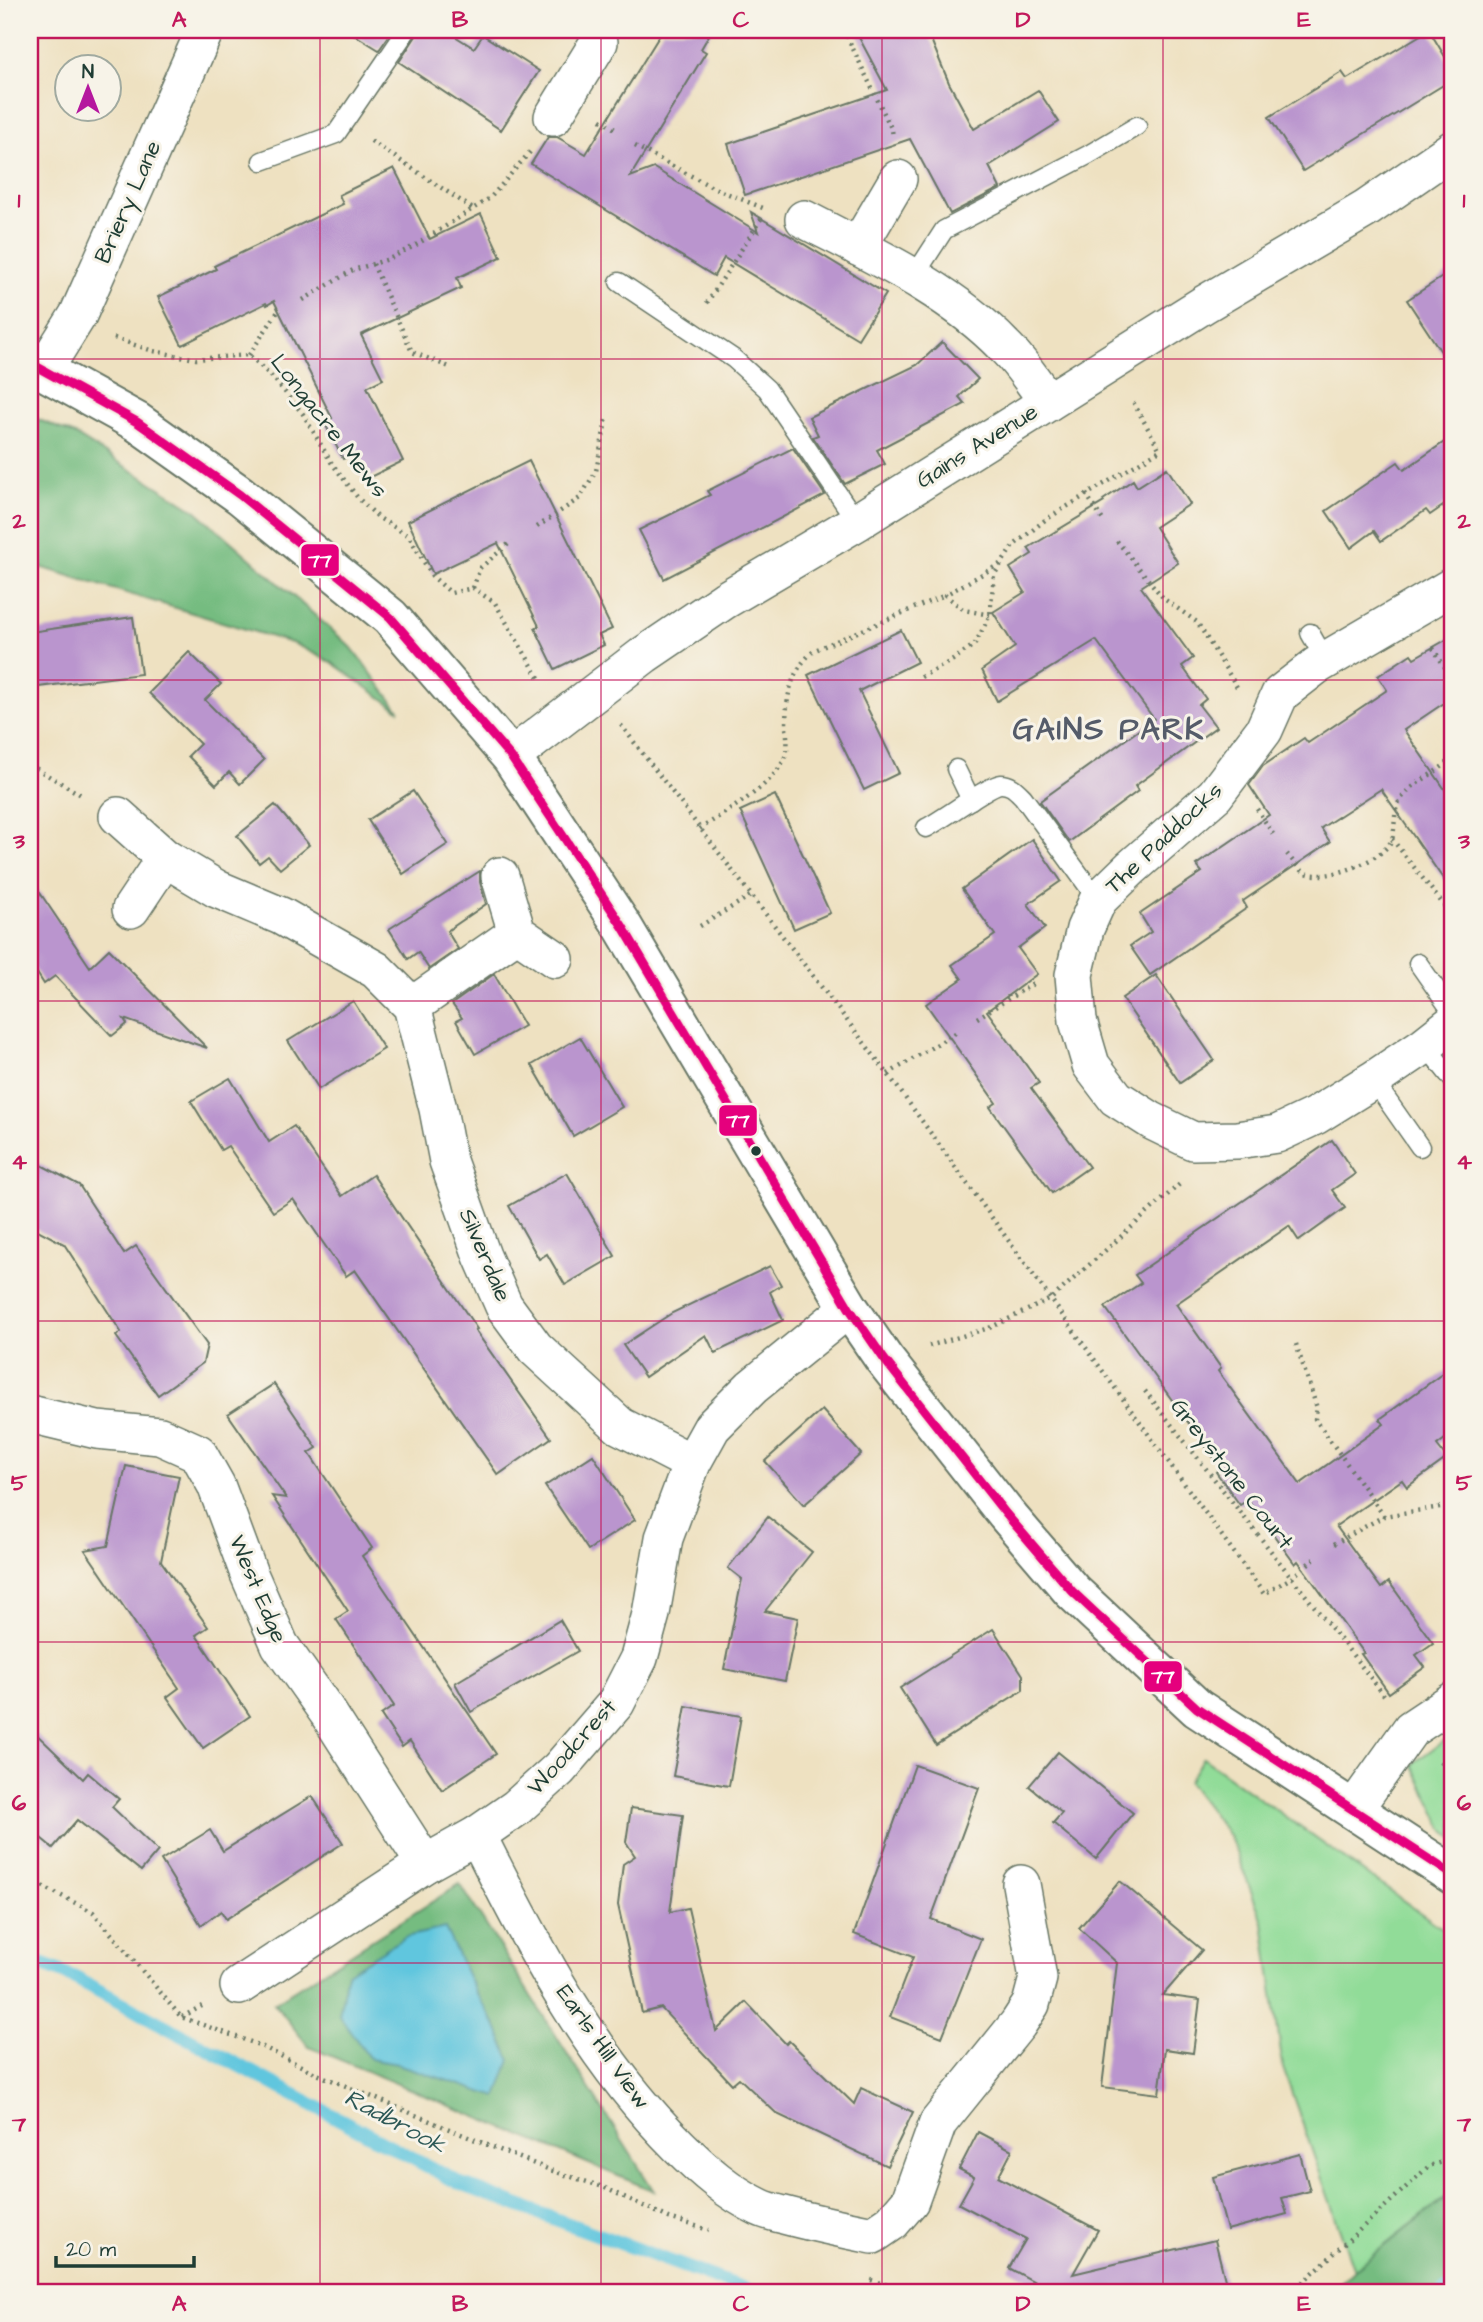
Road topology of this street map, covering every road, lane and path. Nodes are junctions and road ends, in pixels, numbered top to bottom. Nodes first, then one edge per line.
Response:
1 (205, 30) edge
2 (407, 30) edge
3 (844, 30) edge
4 (594, 34) edge
5 (553, 117) joint
6 (344, 123) junction
7 (1137, 126) dead end
8 (635, 146) dead end
9 (1453, 149) edge
10 (262, 161) dead end
11 (898, 179) joint
12 (473, 209) junction
13 (804, 219) dead end
14 (858, 247) junction
15 (373, 263) junction
16 (914, 278) junction
17 (619, 282) dead end
18 (303, 300) dead end
19 (707, 303) dead end
20 (279, 310) dead end
21 (78, 315) junction
22 (249, 355) junction
23 (1111, 362) junction
24 (37, 367) edge
25 (452, 368) dead end
26 (1048, 402) junction
27 (607, 416) dead end
28 (1086, 494) junction
29 (857, 522) junction
30 (1104, 522) dead end
31 (537, 527) dead end
32 (512, 541) dead end
33 (1117, 541) dead end
34 (1002, 563) junction
35 (1453, 586) edge
36 (473, 588) junction
37 (945, 595) junction
38 (990, 615) junction
39 (920, 677) dead end
40 (571, 712) junction
41 (1264, 730) junction
42 (511, 757) junction
43 (1453, 757) edge
44 (30, 765) edge
45 (956, 769) dead end
46 (971, 800) junction
47 (118, 816) joint
48 (926, 828) dead end
49 (700, 829) junction
50 (1392, 839) junction
51 (1287, 855) dead end
52 (166, 858) junction
53 (500, 876) dead end
54 (752, 895) junction
55 (1098, 900) junction
56 (131, 909) dead end
57 (1453, 917) edge
58 (700, 926) dead end
59 (517, 933) junction
60 (1079, 956) junction
61 (555, 959) dead end
62 (1418, 963) dead end
63 (412, 1006) junction
64 (1453, 1013) edge
65 (977, 1018) dead end
66 (957, 1032) dead end
67 (1439, 1034) edge
68 (888, 1074) junction
69 (1373, 1080) junction
70 (1453, 1080) edge
71 (1193, 1141) junction
72 (1420, 1147) dead end
73 (1051, 1299) junction
74 (849, 1308) junction
75 (1296, 1344) dead end
76 (884, 1359) junction
77 (1145, 1391) dead end
78 (30, 1414) edge
79 (692, 1463) junction
80 (1453, 1505) edge
81 (1384, 1516) junction
82 (1334, 1544) dead end
83 (1314, 1559) dead end
84 (1291, 1578) junction
85 (1453, 1700) edge
86 (1411, 1729) junction
87 (1354, 1809) junction
88 (477, 1835) junction
89 (425, 1864) junction
90 (1453, 1875) edge
91 (30, 1880) edge
92 (1021, 1884) dead end
93 (239, 1986) dead end
94 (1453, 2159) edge
95 (722, 2234) dead end
96 (863, 2277) dead end
97 (910, 2292) edge
98 (1292, 2292) edge

1 - 21 street, Briery Lane
2 - 6 lane
3 - 11 path
4 - 5 street
5 - 12 path
6 - 10 lane
6 - 12 path
7 - 16 lane
8 - 19 path
9 - 23 street, Gains Avenue
11 - 14 street
12 - 15 path
13 - 14 street
14 - 16 street
15 - 18 path
15 - 25 path
16 - 26 street
17 - 29 lane
20 - 22 path, Longacre Mews
21 - 22 path, Longacre Mews
21 - 24 street, Briery Lane
22 - 36 path, Longacre Mews
23 - 26 street, Gains Avenue
23 - 28 path
24 - 42 street
26 - 29 street, Gains Avenue
27 - 31 path
28 - 30 path
28 - 34 path
29 - 40 street, Gains Avenue
32 - 36 path
33 - 41 path
34 - 37 path
34 - 38 path
35 - 41 street, The Paddocks
36 - 40 path
37 - 38 path
37 - 49 path
38 - 39 path
40 - 42 street, Gains Avenue
40 - 49 path
41 - 55 street, The Paddocks
42 - 74 street
43 - 50 path
44 - 47 path
45 - 46 lane
46 - 48 lane
46 - 55 lane
47 - 52 street
49 - 54 path
50 - 51 path
50 - 57 path
52 - 56 street
52 - 63 street
53 - 59 street
54 - 58 path
54 - 68 path
55 - 60 street, The Paddocks
59 - 61 street
59 - 63 street
60 - 65 path
60 - 71 street, The Paddocks
62 - 64 lane
63 - 79 street, Silverdale
66 - 68 path
67 - 69 street, The Paddocks
67 - 70 lane
68 - 73 path
69 - 71 street, The Paddocks
69 - 72 lane
71 - 73 path
73 - 76 path
73 - 84 path, Greystone Court
74 - 76 street
74 - 79 street, Woodcrest
75 - 81 path
76 - 87 street
77 - 84 path, Greystone Court
78 - 89 street, West Edge
79 - 88 street, Woodcrest
80 - 81 path
81 - 82 path
83 - 84 path, Greystone Court
84 - 86 path, Greystone Court
85 - 86 street
86 - 87 street
87 - 90 street
88 - 89 street, Woodcrest
88 - 92 street, Earls Hill View
89 - 93 street, Woodcrest
91 - 95 path
94 - 98 path
96 - 97 path

